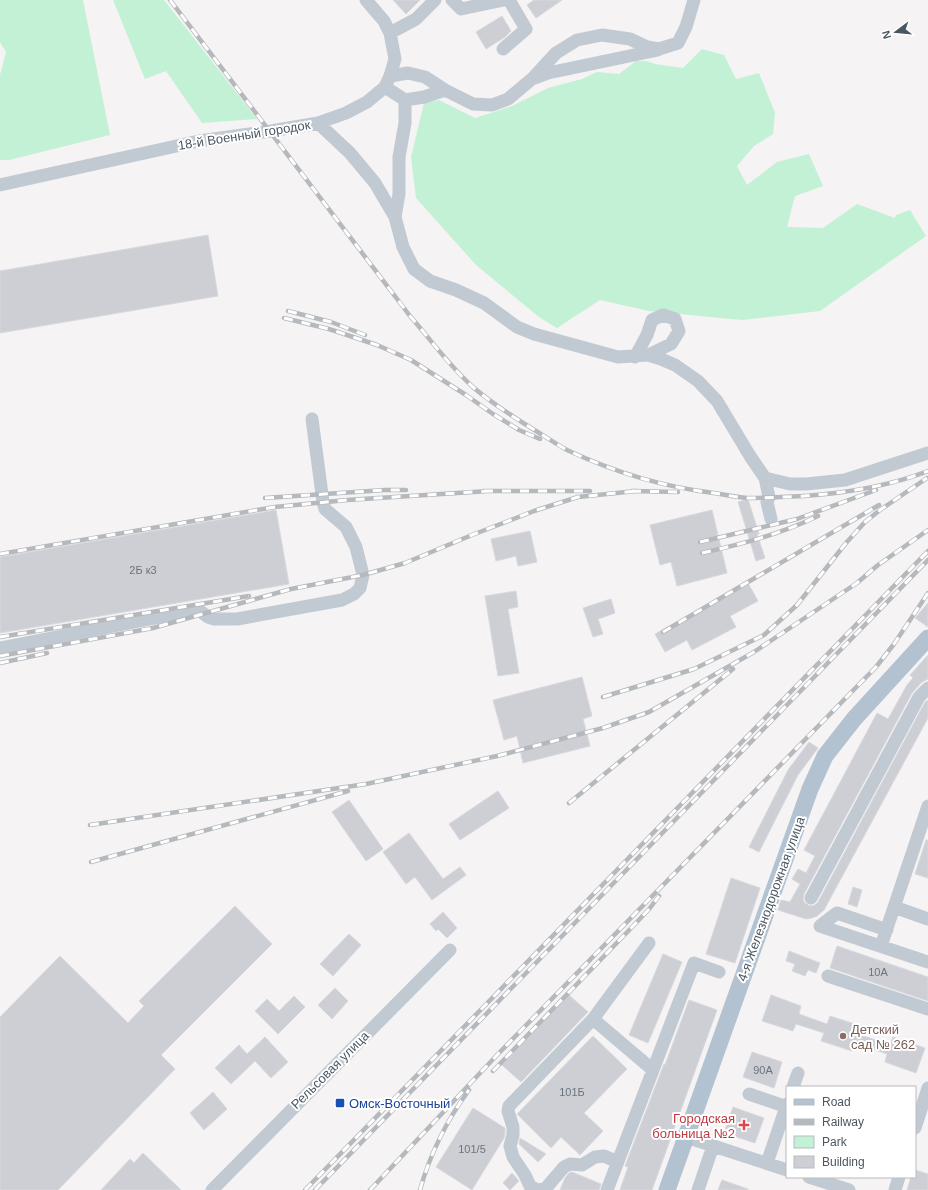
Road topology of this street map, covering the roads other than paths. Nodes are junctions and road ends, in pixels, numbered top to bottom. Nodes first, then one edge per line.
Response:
1 (366, 0) edge
2 (435, 0) edge
3 (452, 0) edge
4 (504, 0) edge
5 (509, 0) edge
6 (694, 0) edge
7 (390, 33) junction
8 (503, 49) dead end
9 (659, 49) junction
10 (533, 78) junction
11 (388, 81) junction
12 (445, 90) junction
13 (405, 100) junction
14 (318, 123) junction
15 (0, 185) edge
16 (395, 217) junction
17 (648, 355) junction
18 (635, 357) junction
19 (312, 419) dead end
20 (928, 453) edge
21 (764, 478) junction
22 (771, 519) dead end
23 (928, 638) edge
24 (0, 648) edge
25 (928, 688) edge
26 (928, 806) edge
27 (811, 898) dead end
28 (894, 907) junction
29 (928, 919) edge
30 (887, 930) junction
31 (649, 943) dead end
32 (881, 946) junction
33 (450, 950) dead end
34 (928, 962) edge
35 (719, 972) dead end
36 (828, 976) dead end
37 (928, 1009) edge
38 (593, 1019) junction
39 (653, 1070) junction
40 (798, 1073) dead end
41 (793, 1086) edge
42 (928, 1088) edge
43 (749, 1094) dead end
44 (786, 1106) edge
45 (786, 1109) edge
46 (916, 1125) edge
47 (686, 1136) junction
48 (713, 1146) junction
49 (618, 1162) junction
50 (767, 1163) junction
51 (786, 1170) edge
52 (899, 1178) edge
53 (811, 1182) edge
54 (212, 1190) edge
55 (538, 1190) edge
56 (608, 1190) edge
57 (667, 1190) edge
58 (698, 1190) edge
59 (849, 1190) edge
60 (895, 1190) edge

1 - 7 street
2 - 7 street
3 - 4 street
5 - 8 street
6 - 9 street
7 - 11 street
9 - 10 street
9 - 10 street
10 - 12 street
11 - 12 street
11 - 13 street
11 - 14 street, 18-й Военный городок
12 - 13 street
13 - 16 street
14 - 15 street, 18-й Военный городок
14 - 16 street
16 - 18 street
17 - 18 street
17 - 18 street
17 - 21 street
19 - 24 street
20 - 21 street
21 - 22 street
23 - 47 main road, 4-я Железнодорожная улица
25 - 27 street
26 - 28 street
28 - 29 street
28 - 30 street
30 - 32 street
30 - 32 street
31 - 38 street
32 - 34 street
33 - 54 street, Рельсовая улица
35 - 39 street
36 - 37 street
38 - 39 street
38 - 55 street
39 - 49 street
40 - 41 street
42 - 46 street
43 - 44 street
45 - 50 street
47 - 48 street
47 - 57 main road, 4-я Железнодорожная улица
48 - 50 street
48 - 58 street
49 - 55 street
49 - 56 street
50 - 51 street
52 - 60 street
53 - 59 street

